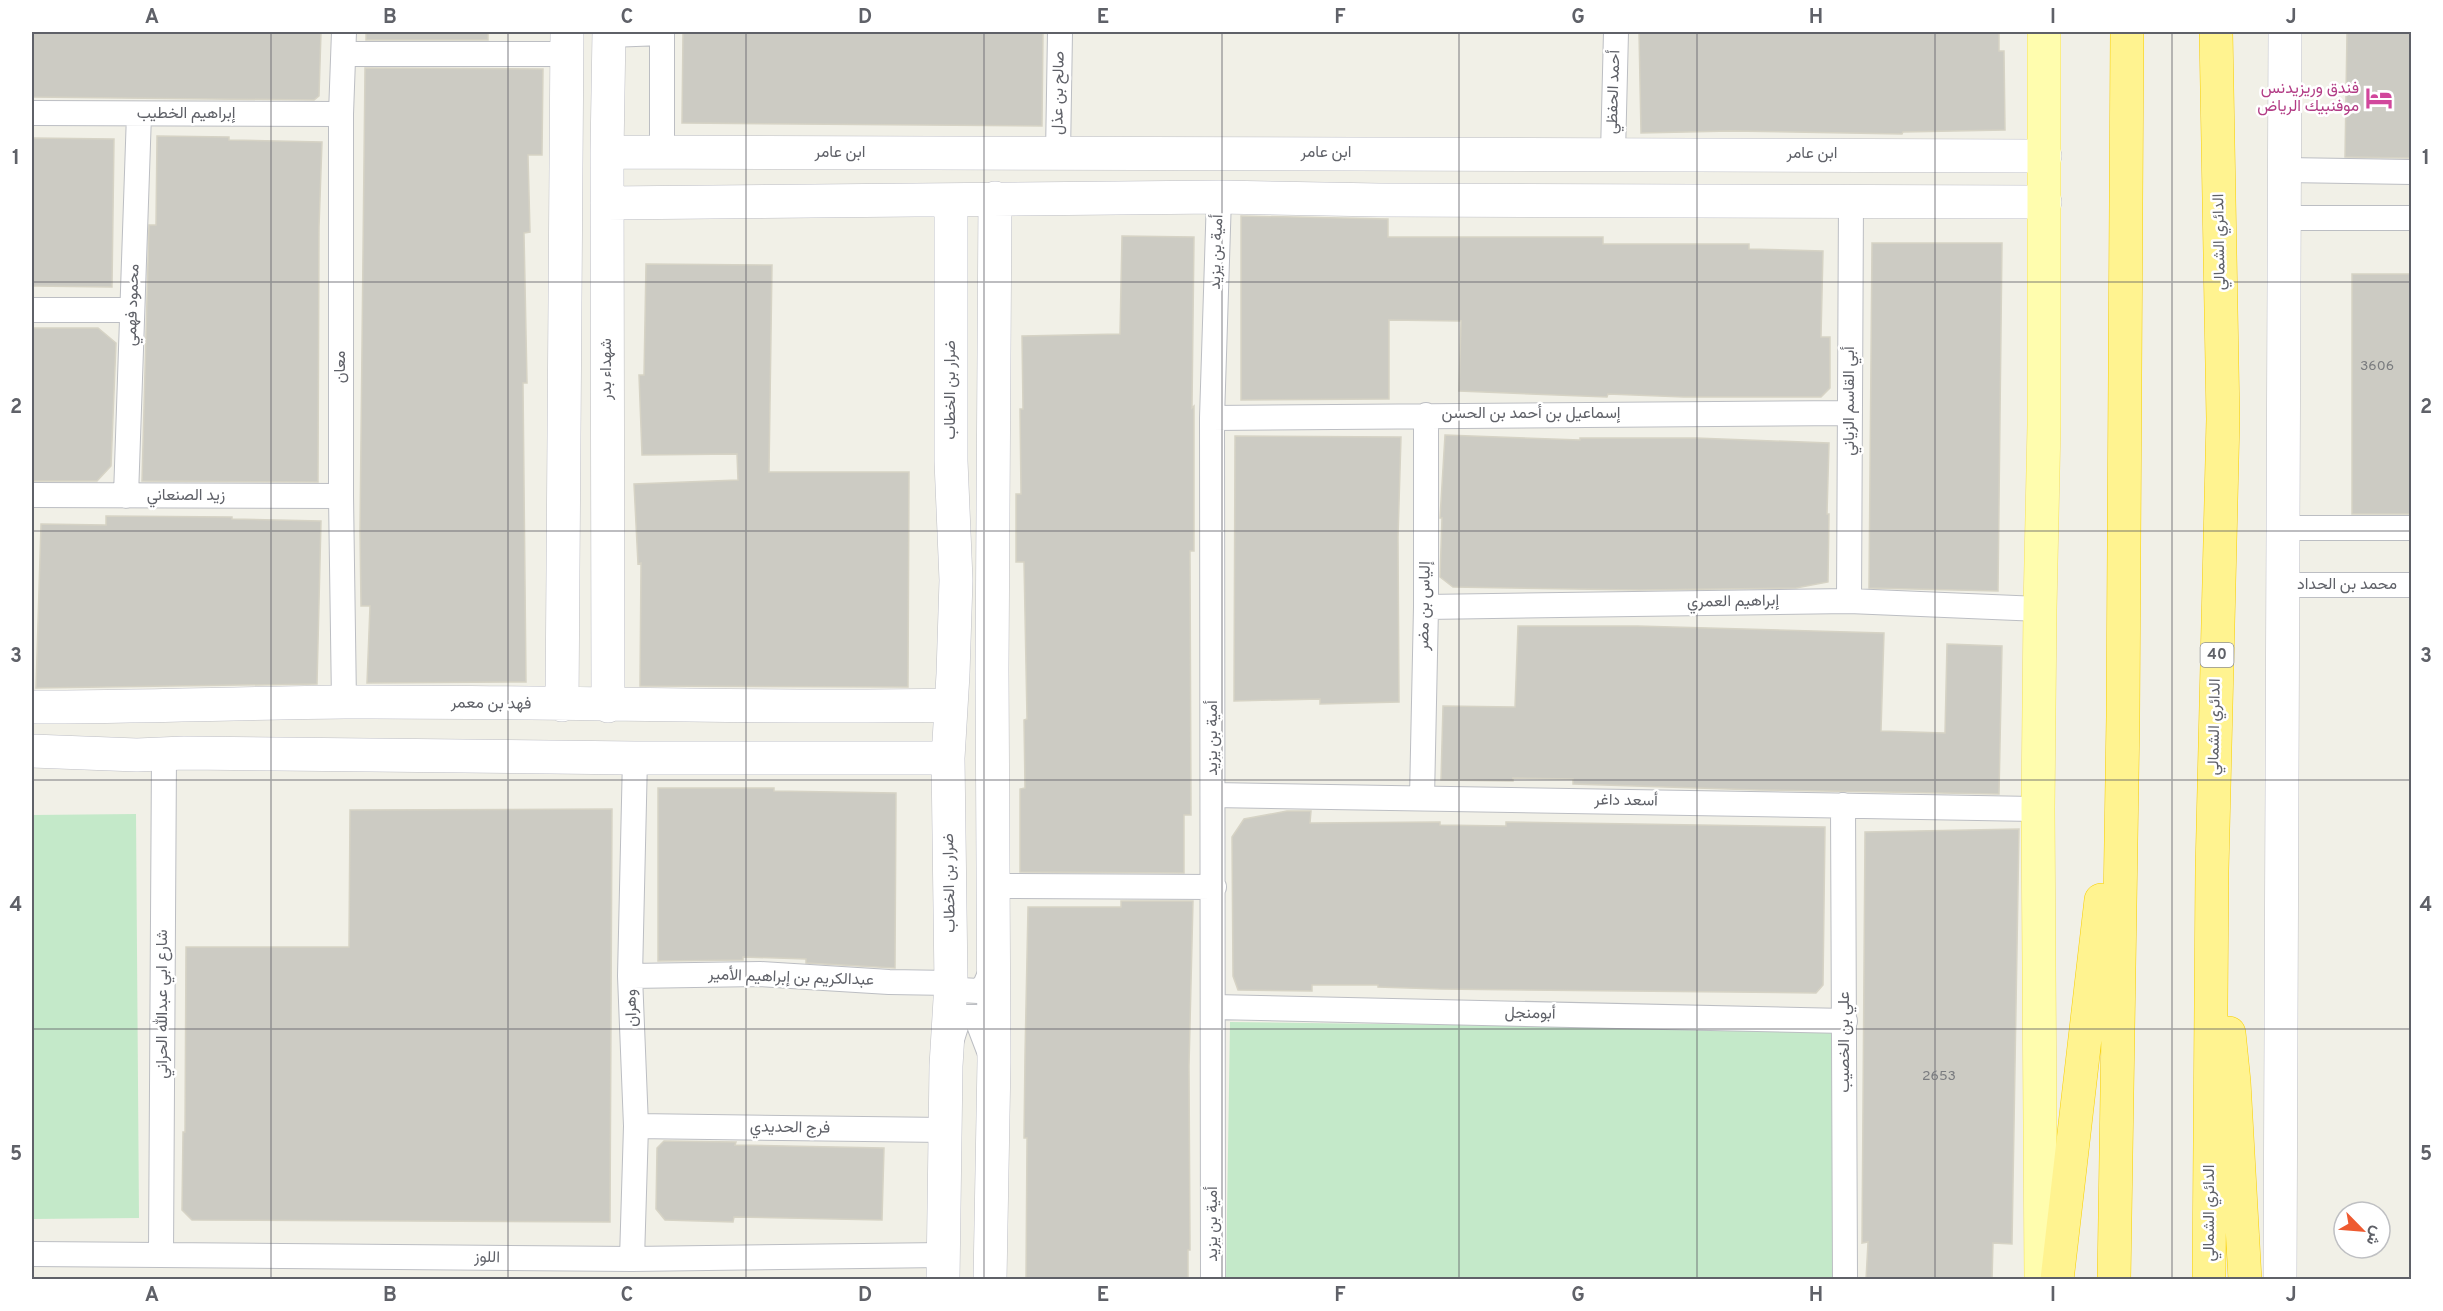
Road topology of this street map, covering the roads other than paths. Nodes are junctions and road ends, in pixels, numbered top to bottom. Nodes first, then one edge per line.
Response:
1 (662, 32) edge
2 (1060, 32) edge
3 (1616, 32) edge
4 (2044, 32) edge
5 (2109, 32) edge
6 (2127, 32) edge
7 (2216, 32) edge
8 (2285, 32) edge
9 (609, 33) edge
10 (344, 43) edge
11 (567, 43) edge
12 (32, 113) edge
13 (139, 114) junction
14 (341, 114) junction
15 (607, 152) junction
16 (662, 152) junction
17 (1293, 153) junction
18 (1380, 153) junction
19 (1612, 153) junction
20 (1058, 154) junction
21 (2044, 156) junction
22 (2285, 170) junction
23 (2412, 172) edge
24 (1219, 197) junction
25 (995, 198) junction
26 (1290, 199) junction
27 (951, 200) junction
28 (1379, 200) junction
29 (1851, 201) junction
30 (2045, 202) junction
31 (607, 203) junction
32 (2284, 218) junction
33 (2412, 218) edge
34 (2126, 272) junction
35 (32, 310) edge
36 (132, 310) junction
37 (1850, 413) junction
38 (1426, 415) junction
39 (1212, 418) junction
40 (32, 495) edge
41 (341, 495) junction
42 (126, 496) junction
43 (2283, 528) junction
44 (2412, 528) edge
45 (993, 566) junction
46 (956, 580) junction
47 (2283, 585) junction
48 (2412, 585) edge
49 (1849, 601) junction
50 (1426, 607) junction
51 (2040, 609) junction
52 (992, 669) junction
53 (562, 672) junction
54 (608, 674) junction
55 (951, 690) junction
56 (344, 702) junction
57 (562, 705) junction
58 (32, 706) edge
59 (176, 706) junction
60 (608, 706) junction
61 (913, 706) junction
62 (137, 707) junction
63 (2123, 717) junction
64 (32, 751) edge
65 (162, 754) junction
66 (912, 757) junction
67 (635, 758) junction
68 (948, 758) junction
69 (1213, 795) junction
70 (1422, 798) junction
71 (1843, 805) junction
72 (2038, 809) junction
73 (2212, 870) junction
74 (993, 886) junction
75 (1214, 887) junction
76 (992, 969) junction
77 (630, 976) junction
78 (951, 984) junction
79 (1214, 1007) junction
80 (1845, 1021) junction
81 (994, 1061) junction
82 (946, 1066) junction
83 (636, 1126) junction
84 (945, 1130) junction
85 (32, 1254) edge
86 (161, 1254) junction
87 (632, 1259) junction
88 (943, 1267) edge
89 (724, 1268) edge
90 (506, 1269) edge
91 (990, 1280) edge
92 (1213, 1280) edge
93 (1845, 1280) edge
94 (2041, 1280) edge
95 (2057, 1280) edge
96 (2114, 1280) edge
97 (2209, 1280) edge
98 (2245, 1280) edge
99 (2280, 1280) edge

1 - 9 street
1 - 16 street
2 - 20 street, صالح بن عذل
3 - 19 street, أحمد الحفظي
4 - 21 main road
5 - 34 highway
6 - 34 highway
7 - 73 highway, الدائري الشمالي / 40
8 - 22 street
9 - 15 street, شهداء بدر
10 - 11 street
10 - 14 street, معان
11 - 53 street
12 - 13 street, إبراهيم الخطيب
13 - 14 street, إبراهيم الخطيب
13 - 36 street, محمود فهمي
14 - 41 street, معان
15 - 16 street, ابن عامر
15 - 31 street, شهداء بدر
16 - 20 street, ابن عامر
17 - 18 street, ابن عامر
17 - 20 street, ابن عامر
17 - 26 street
18 - 19 street, ابن عامر
18 - 28 street
19 - 21 street, ابن عامر
21 - 30 main road
22 - 23 street
22 - 32 street
24 - 25 street
24 - 26 street
24 - 39 street, أمية بن يزيد
25 - 27 street
25 - 45 street, ضرار بن الخطاب
26 - 28 street
27 - 31 street
27 - 46 street, ضرار بن الخطاب
28 - 29 street
29 - 30 street
29 - 37 street, أبي القاسم الزياني
30 - 51 main road
31 - 54 street, شهداء بدر
32 - 33 street
32 - 43 street
34 - 63 highway
35 - 36 street
36 - 42 street, محمود فهمي
37 - 38 street, إسماعيل بن أحمد بن الحسن
37 - 49 street, أبي القاسم الزياني
38 - 39 street, إسماعيل بن أحمد بن الحسن
38 - 50 street, إلياس بن مضر
39 - 69 street, أمية بن يزيد
40 - 42 street, زيد الصنعاني
41 - 42 street, زيد الصنعاني
41 - 56 street, معان
43 - 44 street
43 - 47 street
45 - 46 street, ضرار بن الخطاب
45 - 52 street, ضرار بن الخطاب
46 - 55 street, ضرار بن الخطاب
47 - 48 street, محمد بن الحداد
47 - 99 street
49 - 50 street, إبراهيم العمري
49 - 51 street, إبراهيم العمري
50 - 70 street, إلياس بن مضر
51 - 72 main road
52 - 55 street, ضرار بن الخطاب
52 - 74 street, ضرار بن الخطاب
53 - 54 street
53 - 57 street
54 - 60 street, شهداء بدر
55 - 61 street, فهد بن معمر
55 - 68 street, ضرار بن الخطاب
56 - 57 street, فهد بن معمر
56 - 59 street, فهد بن معمر
57 - 60 street, فهد بن معمر
58 - 62 street, فهد بن معمر
59 - 62 street, فهد بن معمر
59 - 65 street
60 - 61 street, فهد بن معمر
61 - 66 street
62 - 65 street
63 - 95 highway
63 - 96 highway
64 - 65 street
65 - 67 street
65 - 86 street, شارع ابي عبدالله الحراني
66 - 67 street
66 - 68 street
67 - 77 street, وهران
68 - 78 street, ضرار بن الخطاب
69 - 70 street, أسعد داغر
69 - 75 street, أمية بن يزيد
70 - 71 street, أسعد داغر
71 - 72 street, أسعد داغر
71 - 80 street, علي بن الخصيب
72 - 94 main road
73 - 97 highway, الدائري الشمالي / 40
73 - 98 highway
74 - 75 street
74 - 76 street, ضرار بن الخطاب
75 - 79 street, أمية بن يزيد
76 - 78 street
76 - 81 street, ضرار بن الخطاب
77 - 78 street, عبدالكريم بن إبراهيم الأمير
77 - 83 street, وهران
78 - 82 street, ضرار بن الخطاب
79 - 80 street, أبومنجل
79 - 92 street, أمية بن يزيد
80 - 93 street, علي بن الخصيب
81 - 82 street, ضرار بن الخطاب
81 - 91 street, ضرار بن الخطاب
82 - 84 street, ضرار بن الخطاب
83 - 84 street, فرج الحديدي
83 - 87 street, وهران
84 - 88 street, ضرار بن الخطاب
85 - 86 street, اللوز
86 - 90 street, اللوز
87 - 89 street, اللوز
87 - 90 street, اللوز
88 - 89 street, اللوز

